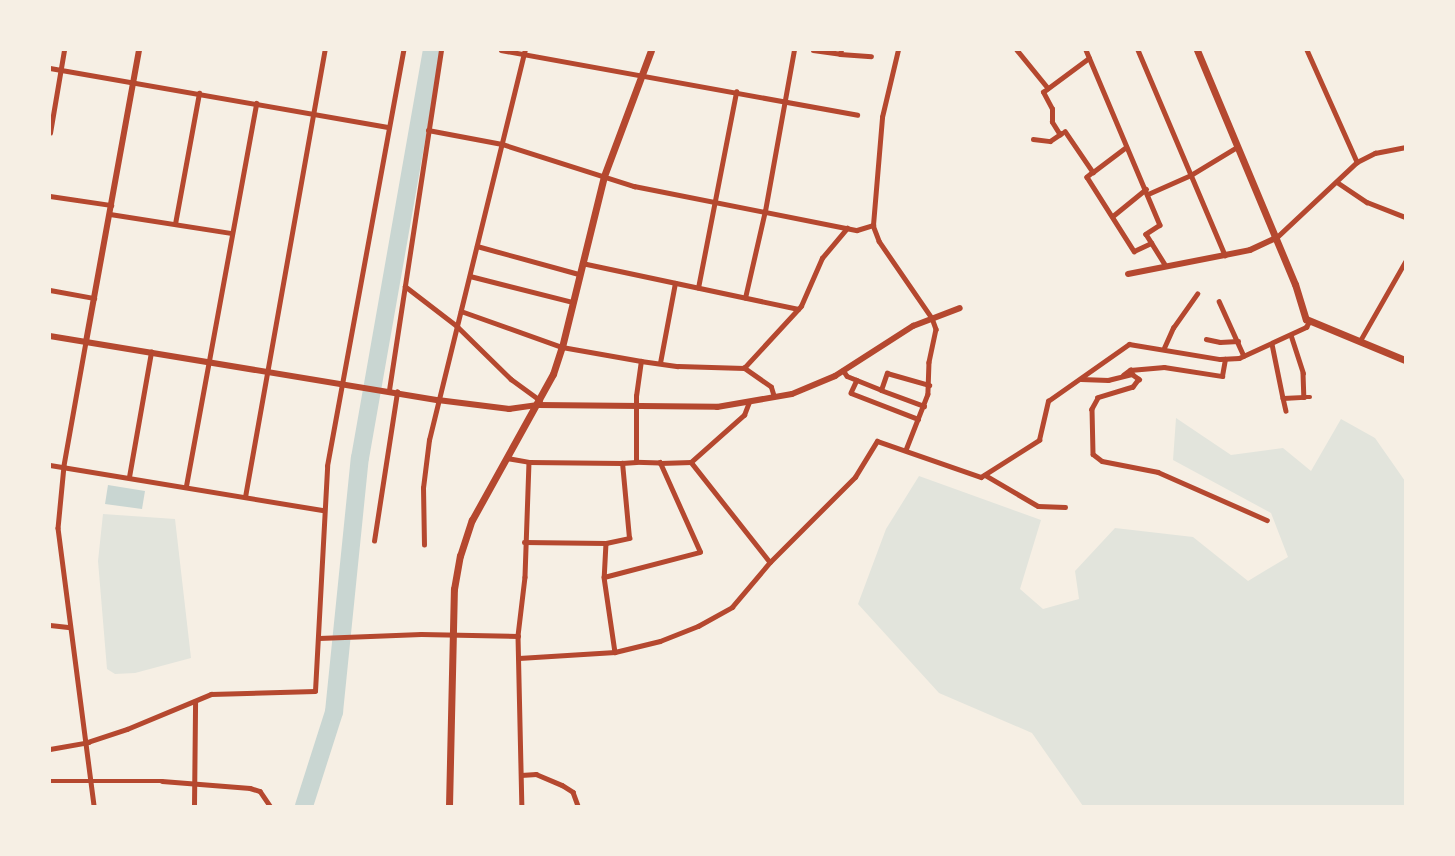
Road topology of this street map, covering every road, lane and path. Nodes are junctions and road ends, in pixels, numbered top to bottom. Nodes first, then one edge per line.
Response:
1 (64, 50) edge
2 (139, 50) edge
3 (325, 50) edge
4 (403, 50) edge
5 (441, 50) edge
6 (501, 50) edge
7 (651, 50) edge
8 (794, 50) edge
9 (813, 50) edge
10 (898, 50) edge
11 (1086, 50) edge
12 (1138, 50) edge
13 (1197, 50) edge
14 (1307, 50) edge
15 (1019, 51) edge
16 (524, 52) edge
17 (841, 52) edge
18 (871, 56) dead end
19 (1089, 58) junction
20 (50, 68) edge
21 (61, 70) junction
22 (643, 75) junction
23 (134, 81) junction
24 (1048, 88) junction
25 (736, 92) junction
26 (199, 93) junction
27 (785, 102) junction
28 (256, 103) junction
29 (313, 113) junction
30 (857, 115) dead end
31 (389, 127) junction
32 (428, 130) junction
33 (50, 133) edge
34 (1063, 133) junction
35 (1033, 139) dead end
36 (502, 144) junction
37 (1126, 147) junction
38 (1237, 147) junction
39 (1405, 147) edge
40 (1358, 162) junction
41 (1093, 172) junction
42 (1191, 175) junction
43 (604, 176) junction
44 (1337, 182) junction
45 (1147, 191) junction
46 (50, 196) edge
47 (717, 201) junction
48 (111, 205) junction
49 (765, 211) junction
50 (110, 214) junction
51 (1114, 216) junction
52 (1405, 217) edge
53 (174, 224) junction
54 (873, 226) junction
55 (848, 228) junction
56 (232, 233) junction
57 (1276, 238) junction
58 (1151, 243) junction
59 (477, 246) junction
60 (1225, 255) junction
61 (1405, 262) edge
62 (582, 263) junction
63 (1164, 265) junction
64 (579, 274) junction
65 (1128, 274) dead end
66 (470, 276) junction
67 (676, 283) junction
68 (405, 286) junction
69 (698, 288) junction
70 (50, 290) edge
71 (1198, 294) dead end
72 (94, 298) junction
73 (744, 298) junction
74 (1220, 301) dead end
75 (573, 302) junction
76 (798, 308) junction
77 (960, 308) dead end
78 (461, 311) junction
79 (932, 318) junction
80 (1309, 322) junction
81 (457, 326) junction
82 (1291, 335) junction
83 (50, 336) edge
84 (1206, 339) dead end
85 (1361, 339) junction
86 (1238, 341) junction
87 (86, 342) junction
88 (1272, 344) junction
89 (562, 346) junction
90 (1164, 348) junction
91 (151, 352) junction
92 (1244, 356) junction
93 (1225, 359) junction
94 (1405, 360) edge
95 (641, 361) junction
96 (209, 362) junction
97 (660, 363) junction
98 (744, 368) junction
99 (843, 370) junction
100 (267, 371) junction
101 (1121, 377) junction
102 (1081, 379) junction
103 (857, 380) junction
104 (344, 383) junction
105 (929, 385) junction
106 (387, 390) junction
107 (881, 390) junction
108 (397, 392) junction
109 (774, 397) junction
110 (1304, 397) junction
111 (1310, 397) dead end
112 (1283, 398) junction
113 (438, 400) junction
114 (539, 402) junction
115 (750, 402) junction
116 (924, 406) junction
117 (636, 407) junction
118 (1286, 411) dead end
119 (918, 419) junction
120 (906, 450) junction
121 (507, 458) junction
122 (529, 462) junction
123 (636, 462) junction
124 (691, 462) junction
125 (622, 463) junction
126 (660, 463) junction
127 (50, 465) edge
128 (64, 466) junction
129 (985, 475) junction
130 (129, 477) junction
131 (186, 486) junction
132 (245, 497) junction
133 (1065, 507) dead end
134 (323, 510) junction
135 (1267, 520) dead end
136 (374, 541) dead end
137 (524, 542) junction
138 (606, 543) junction
139 (424, 545) dead end
140 (770, 562) junction
141 (604, 577) junction
142 (50, 625) edge
143 (70, 627) junction
144 (454, 634) junction
145 (518, 636) junction
146 (319, 638) junction
147 (615, 652) junction
148 (519, 658) junction
149 (195, 702) junction
150 (88, 742) junction
151 (50, 749) edge
152 (522, 775) junction
153 (92, 780) junction
154 (50, 781) edge
155 (195, 784) junction
156 (94, 806) edge
157 (194, 806) edge
158 (270, 806) edge
159 (449, 806) edge
160 (522, 806) edge
161 (578, 806) edge

1 - 21 street
2 - 23 street
3 - 29 street
4 - 31 street
5 - 32 street
6 - 16 street
7 - 22 main road
8 - 27 street
9 - 17 street
10 - 54 street
11 - 19 street
12 - 42 street
13 - 38 main road
14 - 40 street
15 - 24 street
16 - 22 street
16 - 36 street
17 - 18 street
19 - 24 street
19 - 37 street
20 - 21 street
21 - 23 street
21 - 33 street
22 - 25 street
22 - 43 main road
23 - 26 street
23 - 48 street
24 - 34 street
25 - 27 street
25 - 47 street
26 - 28 street
26 - 53 street
27 - 30 street
27 - 49 street
28 - 29 street
28 - 56 street
29 - 31 street
29 - 100 street
31 - 104 street
32 - 36 street
32 - 68 street
34 - 35 street
34 - 41 street
36 - 43 street
36 - 59 street
37 - 41 street
37 - 45 street
38 - 42 street
38 - 57 main road
39 - 40 street
40 - 44 street
41 - 51 street
42 - 45 street
42 - 60 street
43 - 47 street
43 - 62 main road
44 - 52 street
44 - 57 street
45 - 51 street
45 - 58 street
46 - 48 street
47 - 49 street
47 - 69 street
48 - 50 street
49 - 55 street
49 - 73 street
50 - 53 street
50 - 72 street
51 - 58 street
53 - 56 street
54 - 55 street
54 - 79 street
55 - 76 street
56 - 96 street
57 - 60 main road
57 - 80 main road
58 - 63 street
59 - 64 street
59 - 66 street
60 - 63 main road
61 - 85 street
62 - 64 main road
62 - 67 street
63 - 65 main road
64 - 75 main road
66 - 75 street
66 - 78 street
67 - 69 street
67 - 97 street
68 - 81 street
68 - 106 street
69 - 73 street
70 - 72 street
71 - 90 street
72 - 87 street
73 - 76 street
74 - 86 street
75 - 89 main road
76 - 98 street
77 - 79 main road
78 - 81 street
78 - 89 street
79 - 99 main road
79 - 105 street
80 - 82 street
80 - 85 main road
81 - 113 street
81 - 114 street
82 - 88 street
82 - 110 street
83 - 87 street
84 - 86 street
85 - 94 main road
86 - 92 street
87 - 91 street
87 - 128 street
88 - 92 street
88 - 112 street
89 - 95 street
89 - 114 main road
90 - 93 street
90 - 102 street
91 - 96 street
91 - 130 street
92 - 93 street
93 - 101 street
95 - 97 street
95 - 117 street
96 - 100 street
96 - 131 street
97 - 98 street
98 - 109 street
99 - 103 street
99 - 109 main road
100 - 104 street
100 - 132 street
101 - 102 street
101 - 135 street
102 - 129 street
103 - 107 street
103 - 119 street
104 - 106 street
104 - 134 street
105 - 107 street
105 - 116 street
106 - 108 street
107 - 116 street
108 - 113 street
108 - 136 street
109 - 115 main road
110 - 111 street
110 - 112 street
112 - 118 street
113 - 114 street
113 - 139 street
114 - 117 main road
114 - 121 main road
115 - 117 main road
115 - 124 street
116 - 119 street
117 - 123 street
119 - 120 street
120 - 129 street
120 - 140 street
121 - 122 street
121 - 144 main road
122 - 125 street
122 - 137 street
123 - 125 street
123 - 126 street
124 - 126 street
124 - 140 street
125 - 138 street
126 - 141 street
127 - 128 street
128 - 130 street
128 - 143 street
129 - 133 street
130 - 131 street
131 - 132 street
132 - 134 street
134 - 146 street
137 - 138 street
137 - 145 street
138 - 141 street
140 - 147 street
141 - 147 street
142 - 143 street
143 - 150 street
144 - 145 street
144 - 146 street
144 - 159 main road
145 - 148 street
146 - 149 street
147 - 148 street
148 - 152 street
149 - 150 street
149 - 155 street
150 - 151 street
150 - 153 street
152 - 160 street
152 - 161 street
153 - 154 street
153 - 155 street
153 - 156 street
155 - 157 street
155 - 158 street

